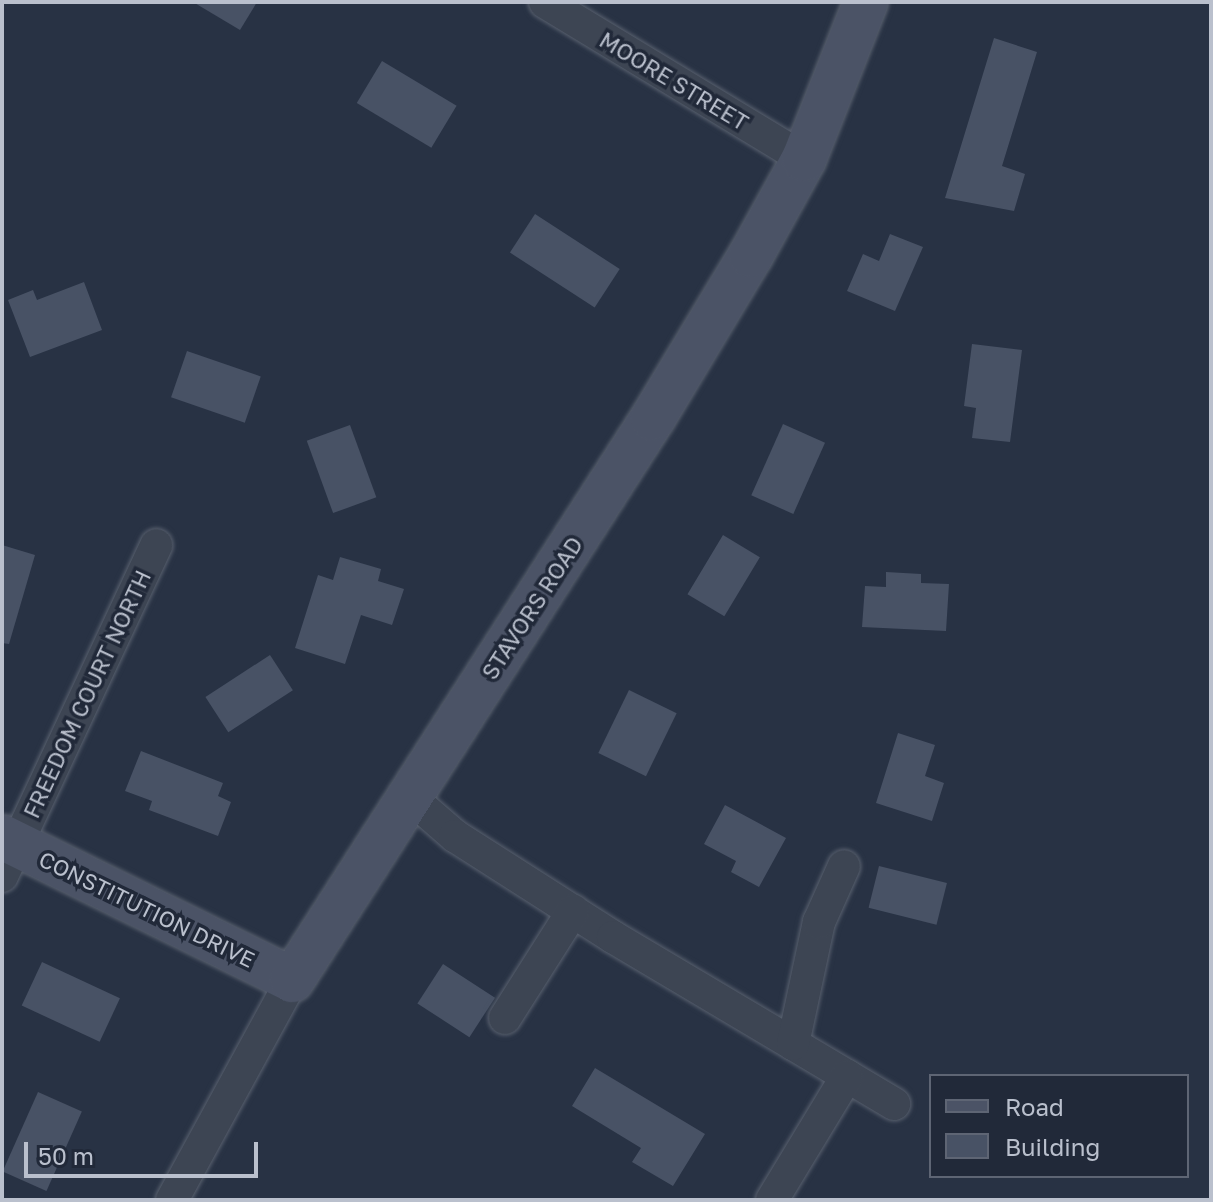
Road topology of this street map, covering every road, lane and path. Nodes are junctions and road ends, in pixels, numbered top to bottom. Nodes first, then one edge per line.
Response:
1 (545, 2) edge
2 (866, 2) edge
3 (804, 159) junction
4 (156, 545) dead end
5 (410, 797) junction
6 (7, 852) edge
7 (844, 866) dead end
8 (573, 911) junction
9 (292, 980) junction
10 (505, 1018) dead end
11 (793, 1044) junction
12 (847, 1076) junction
13 (894, 1104) dead end
14 (182, 1196) edge
15 (772, 1200) edge

1 - 3 street, MOORE STREET
2 - 3 street, STAVORS ROAD
3 - 5 street, STAVORS ROAD
4 - 6 street, FREEDOM COURT NORTH
5 - 8 street
5 - 9 street, STAVORS ROAD
6 - 9 street, CONSTITUTION DRIVE
7 - 11 street
8 - 10 street
8 - 11 street
9 - 14 street, STAVORS ROAD
11 - 12 street
12 - 13 street
12 - 15 street

